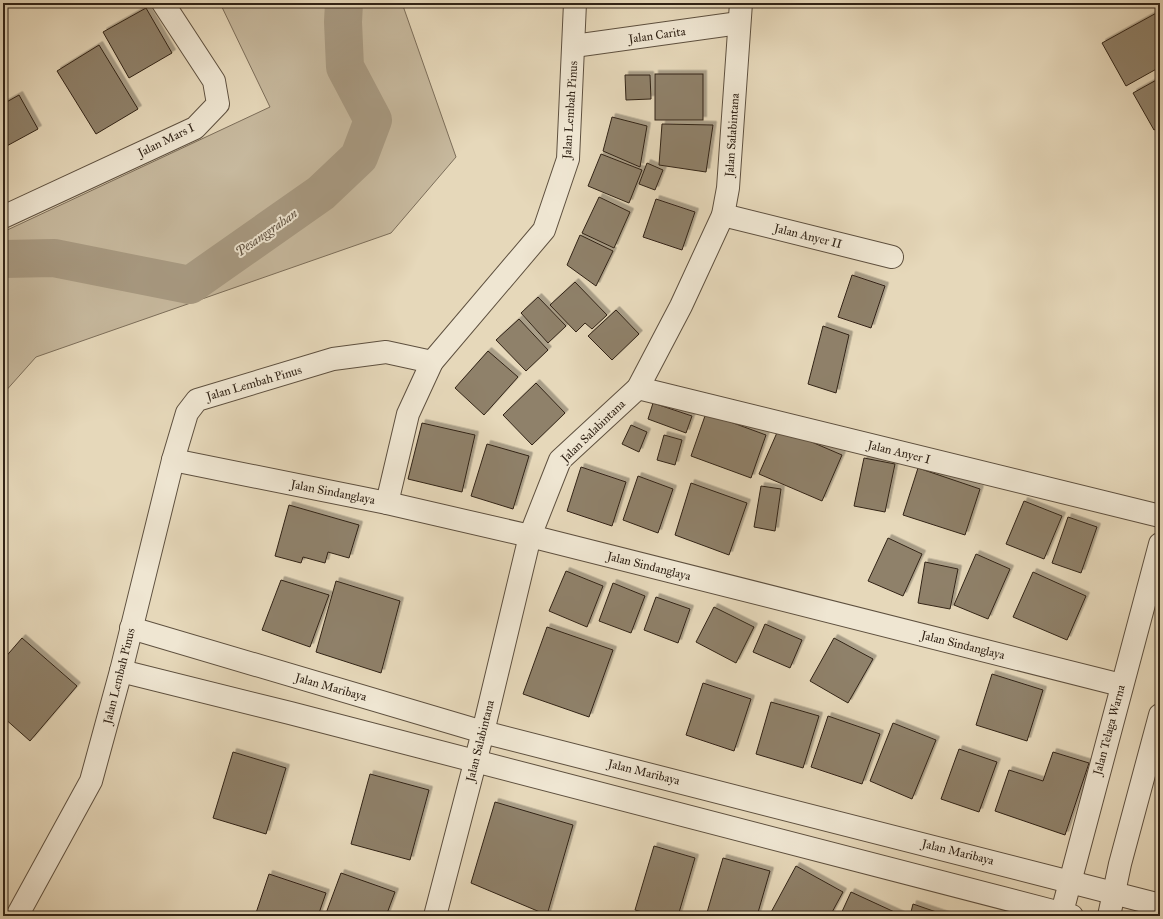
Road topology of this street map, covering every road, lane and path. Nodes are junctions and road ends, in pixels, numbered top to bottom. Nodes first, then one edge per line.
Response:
1 (163, 3) edge
2 (575, 3) edge
3 (741, 8) edge
4 (574, 46) junction
5 (724, 215) junction
6 (3, 217) edge
7 (892, 257) dead end
8 (432, 362) junction
9 (638, 388) junction
10 (173, 460) junction
11 (386, 503) junction
12 (1160, 516) edge
13 (530, 536) junction
14 (1160, 544) edge
15 (131, 628) junction
16 (121, 671) junction
17 (1121, 686) junction
18 (1160, 715) edge
19 (483, 732) junction
20 (475, 762) junction
21 (1069, 881) junction
22 (1114, 892) junction
23 (1160, 905) edge
24 (1065, 915) edge
25 (17, 916) edge
26 (435, 916) edge
27 (1109, 916) edge

1 - 6 street, Jalan Mars I
2 - 4 street, Jalan Lembah Pinus
3 - 4 street, Jalan Carita
3 - 5 street, Jalan Salabintana
4 - 8 street, Jalan Lembah Pinus
5 - 7 street, Jalan Anyer II
5 - 9 street, Jalan Salabintana
8 - 10 street, Jalan Lembah Pinus
8 - 11 street
9 - 12 street, Jalan Anyer I
9 - 13 street, Jalan Salabintana
10 - 11 street, Jalan Sindanglaya
10 - 15 street, Jalan Lembah Pinus
11 - 13 street, Jalan Sindanglaya
13 - 17 street, Jalan Sindanglaya
13 - 19 street, Jalan Salabintana
14 - 17 street, Jalan Telaga Warna
15 - 16 street, Jalan Lembah Pinus
15 - 19 street, Jalan Maribaya
16 - 20 street
16 - 25 street, Jalan Lembah Pinus
17 - 21 street, Jalan Telaga Warna
18 - 22 street
19 - 20 street, Jalan Salabintana
19 - 21 street, Jalan Maribaya
20 - 24 street
20 - 26 street, Jalan Salabintana
21 - 22 street, Jalan Maribaya
21 - 24 street, Jalan Telaga Warna
22 - 23 street, Jalan Maribaya
22 - 27 street

